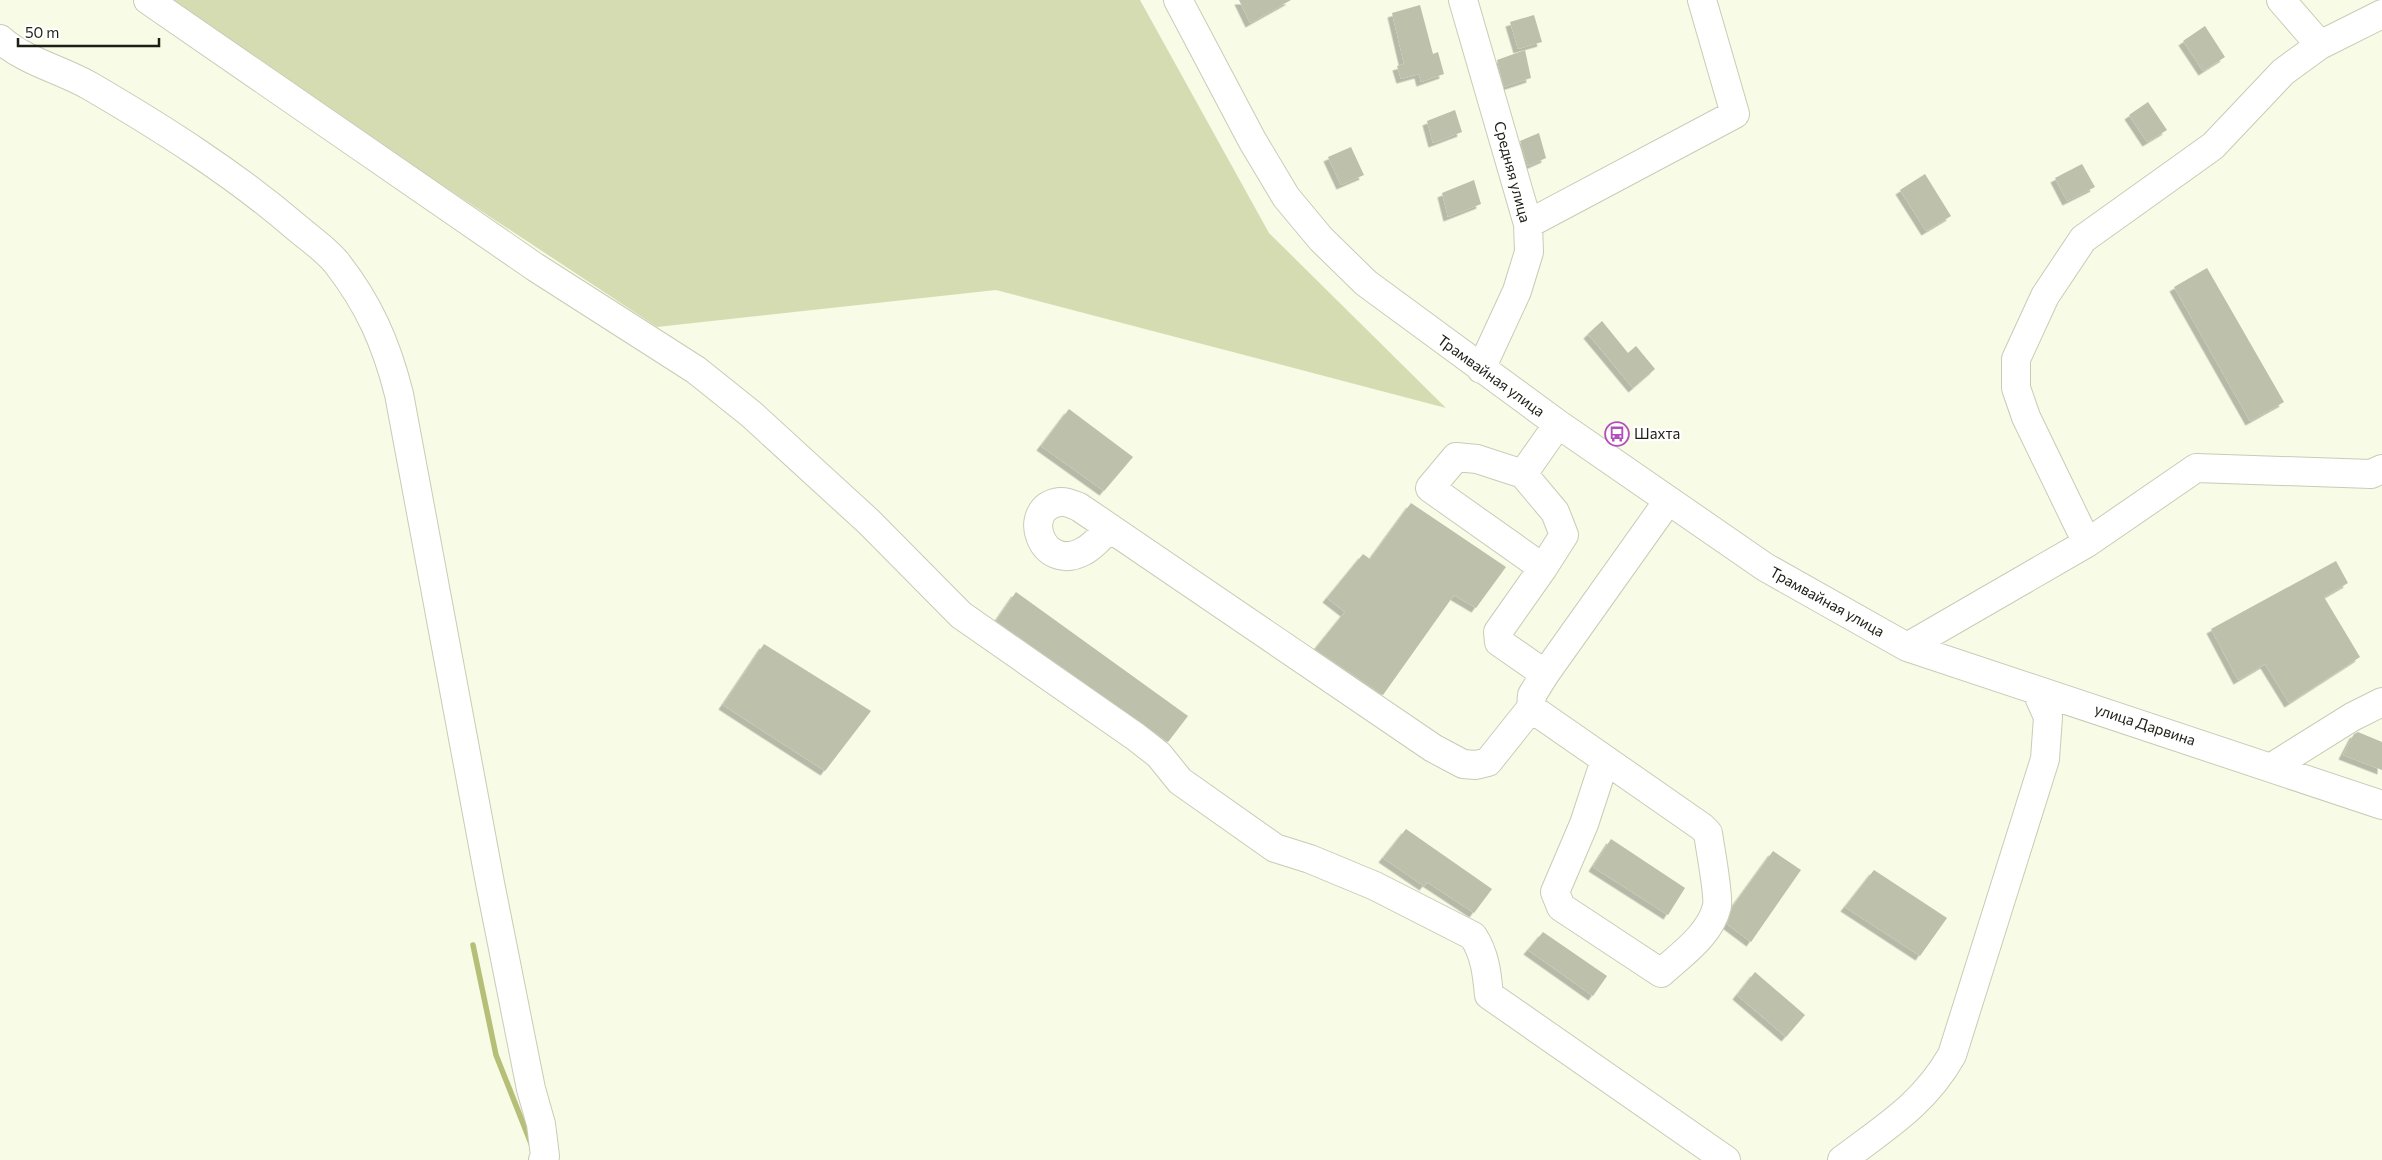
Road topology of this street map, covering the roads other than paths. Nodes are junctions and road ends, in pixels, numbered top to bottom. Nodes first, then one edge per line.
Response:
1 (148, 0) edge
2 (1178, 0) edge
3 (1463, 0) edge
4 (1702, 0) edge
5 (2281, 0) edge
6 (2380, 19) edge
7 (0, 39) edge
8 (2320, 45) junction
9 (1528, 224) junction
10 (1481, 369) junction
11 (1558, 424) junction
12 (2382, 469) edge
13 (1523, 474) junction
14 (1668, 501) junction
15 (1110, 528) dead end
16 (2087, 543) junction
17 (1543, 568) junction
18 (1908, 648) junction
19 (1545, 674) junction
20 (2036, 690) junction
21 (2382, 702) edge
22 (1531, 708) junction
23 (1605, 760) junction
24 (2272, 767) junction
25 (2382, 805) edge
26 (543, 1160) edge
27 (1726, 1160) edge
28 (1842, 1160) edge

1 - 27 street
2 - 10 street, Трамвайная улица
3 - 9 street, Средняя улица
4 - 9 street
5 - 8 street
6 - 8 street
7 - 26 street
8 - 16 street
9 - 10 street, Средняя улица
10 - 11 street, Трамвайная улица
11 - 13 street
11 - 14 street, Трамвайная улица
12 - 16 street
13 - 17 street
13 - 17 street
14 - 18 street, Трамвайная улица
14 - 19 street
15 - 22 street
16 - 18 street
17 - 19 street
18 - 20 street, улица Дарвина
19 - 22 street
20 - 24 street, улица Дарвина
20 - 28 street
21 - 24 street
22 - 23 street
23 - 23 street
24 - 25 street, улица Дарвина

